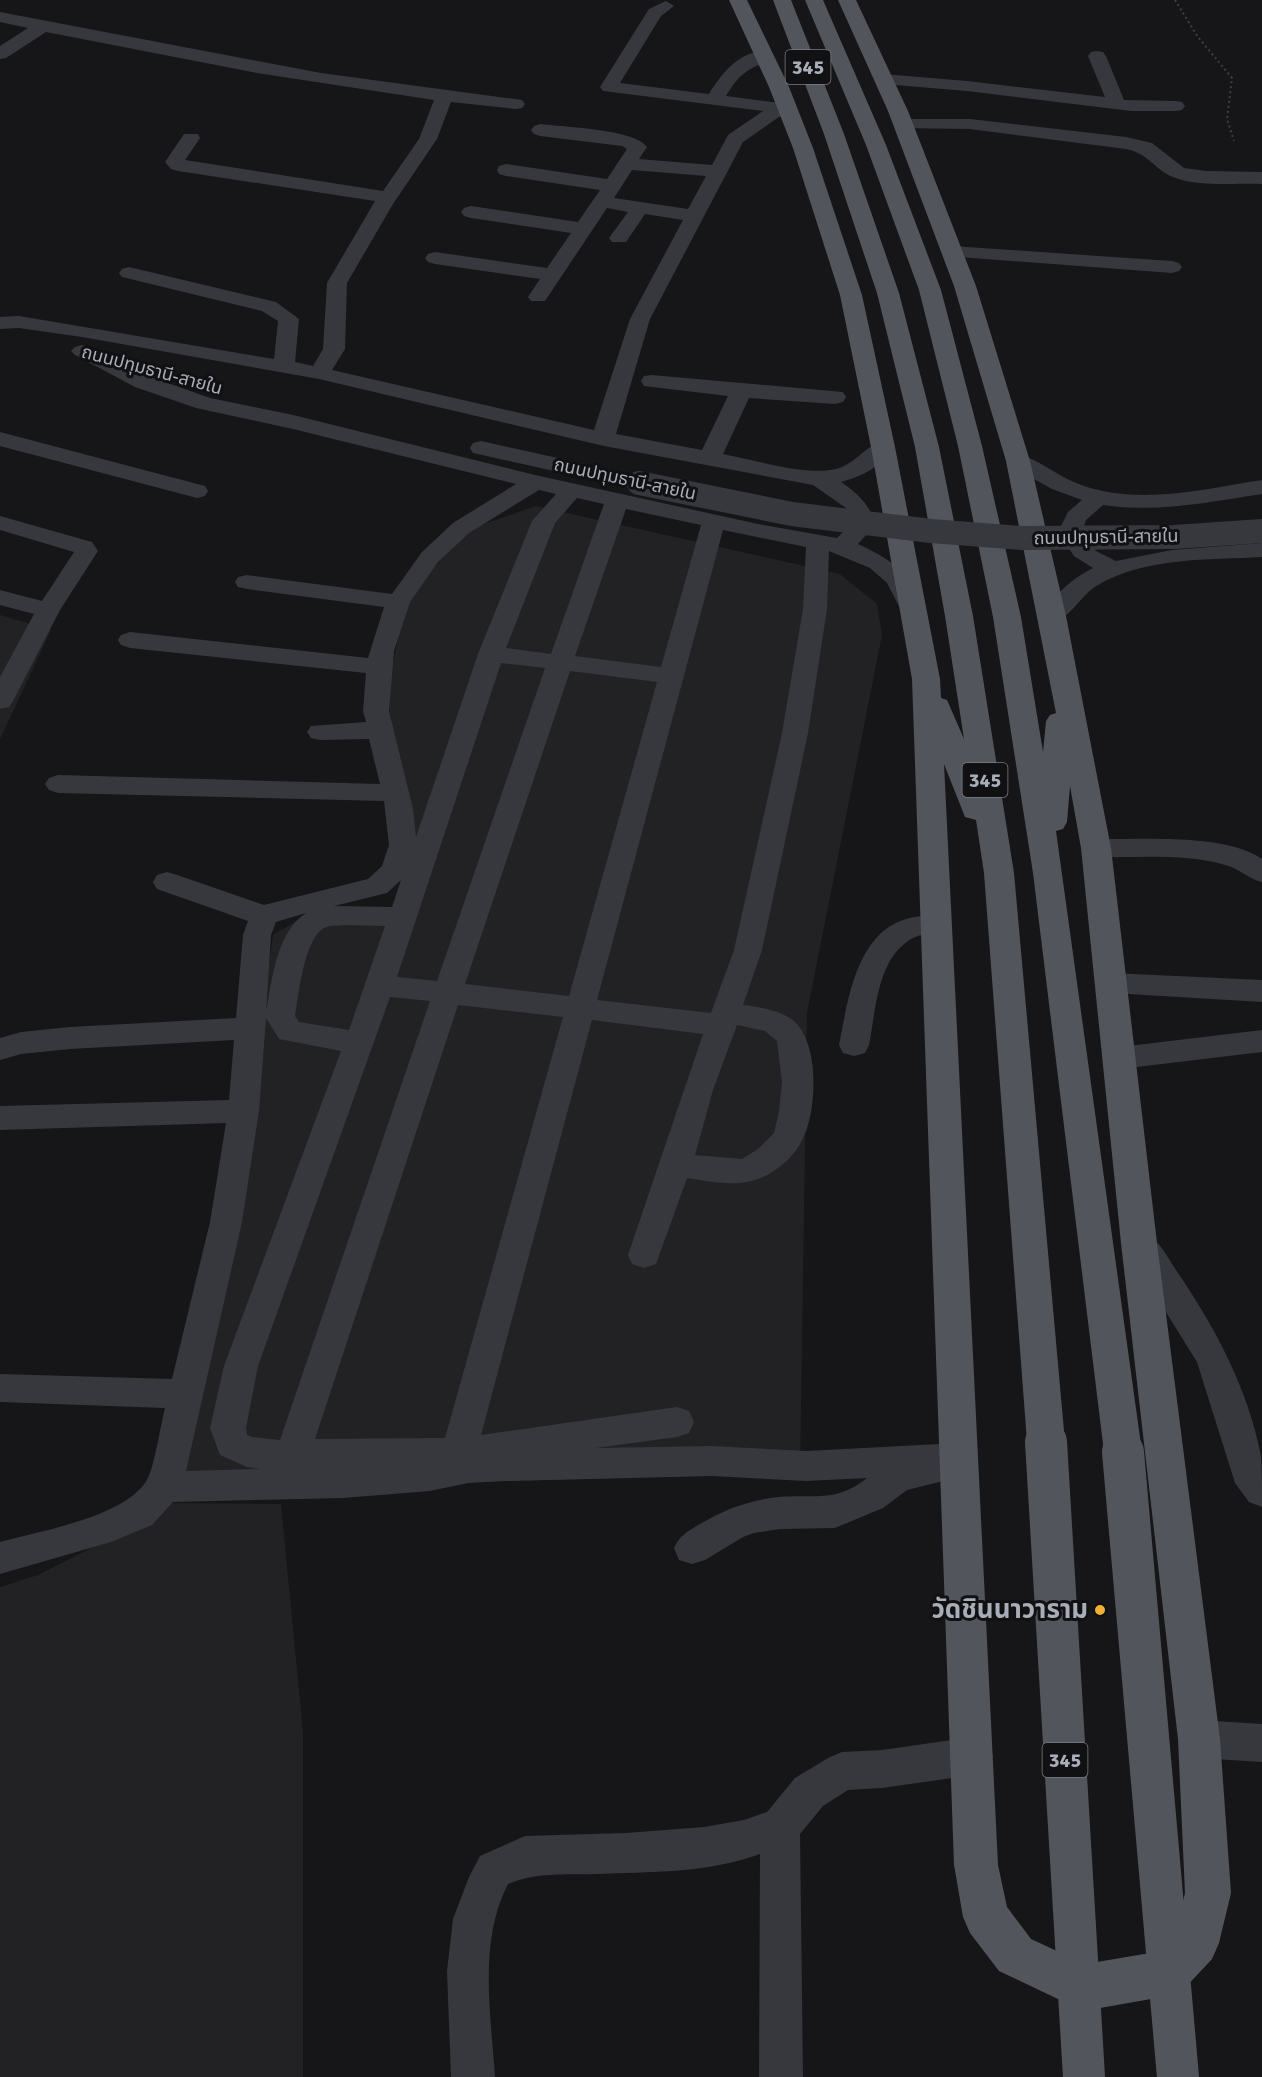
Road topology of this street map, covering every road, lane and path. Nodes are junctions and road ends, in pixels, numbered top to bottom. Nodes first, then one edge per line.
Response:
1 (738, 0) edge
2 (782, 0) edge
3 (814, 0) edge
4 (847, 0) edge
5 (1175, 0) edge
6 (666, 6) dead end
7 (0, 17) edge
8 (43, 26) junction
9 (0, 54) edge
10 (1096, 56) dead end
11 (765, 57) junction
12 (883, 79) junction
13 (852, 92) junction
14 (444, 97) junction
15 (714, 101) junction
16 (516, 104) dead end
17 (1117, 105) junction
18 (1176, 106) dead end
19 (788, 109) junction
20 (900, 117) junction
21 (540, 130) dead end
22 (834, 134) junction
23 (191, 138) dead end
24 (1234, 141) dead end
25 (628, 164) junction
26 (506, 170) dead end
27 (718, 171) junction
28 (814, 178) junction
29 (1262, 178) edge
30 (608, 194) junction
31 (387, 197) junction
32 (640, 208) junction
33 (471, 212) dead end
34 (694, 216) junction
35 (584, 229) junction
36 (619, 238) dead end
37 (952, 252) junction
38 (435, 258) dead end
39 (1172, 267) dead end
40 (129, 273) dead end
41 (553, 275) junction
42 (538, 297) dead end
43 (0, 323) edge
44 (0, 333) edge
45 (82, 351) junction
46 (284, 366) junction
47 (319, 373) junction
48 (652, 381) dead end
49 (741, 391) junction
50 (835, 397) dead end
51 (604, 439) junction
52 (0, 440) edge
53 (883, 447) junction
54 (709, 459) junction
55 (1018, 461) junction
56 (820, 479) junction
57 (535, 482) junction
58 (1262, 487) edge
59 (572, 490) junction
60 (196, 491) dead end
61 (628, 491) junction
62 (1099, 497) junction
63 (714, 521) junction
64 (0, 523) edge
65 (1262, 531) edge
66 (830, 544) junction
67 (1262, 550) edge
68 (1114, 568) junction
69 (247, 582) dead end
70 (0, 597) edge
71 (398, 602) junction
72 (48, 610) junction
73 (1052, 616) junction
74 (917, 619) junction
75 (130, 640) dead end
76 (491, 654) junction
77 (559, 663) junction
78 (380, 667) junction
79 (671, 676) junction
80 (927, 679) junction
81 (1063, 680) junction
82 (0, 701) edge
83 (380, 730) junction
84 (320, 732) dead end
85 (58, 784) dead end
86 (395, 794) junction
87 (1096, 848) junction
88 (1260, 867) edge
89 (999, 873) junction
90 (1048, 873) junction
91 (167, 882) dead end
92 (264, 916) junction
93 (403, 917) junction
94 (937, 926) junction
95 (1112, 983) junction
96 (380, 985) junction
97 (1262, 991) edge
98 (450, 993) junction
99 (580, 1009) junction
100 (725, 1019) junction
101 (250, 1028) junction
102 (1262, 1041) edge
103 (359, 1043) junction
104 (854, 1045) dead end
105 (0, 1049) edge
106 (1120, 1058) junction
107 (244, 1112) junction
108 (0, 1118) edge
109 (675, 1164) junction
110 (1139, 1243) junction
111 (644, 1255) dead end
112 (0, 1388) edge
113 (185, 1394) junction
114 (677, 1422) dead end
115 (458, 1453) junction
116 (293, 1454) junction
117 (959, 1463) junction
118 (164, 1487) junction
119 (1262, 1491) edge
120 (692, 1548) dead end
121 (0, 1558) edge
122 (1199, 1739) junction
123 (1262, 1743) edge
124 (973, 1756) junction
125 (780, 1827) junction
126 (473, 2077) edge
127 (781, 2077) edge
128 (1084, 2077) edge
129 (1178, 2077) edge

1 - 11 main road
2 - 22 main road, 345
3 - 13 main road, 345
4 - 12 main road
5 - 24 path
6 - 15 street
7 - 8 street
8 - 9 street
8 - 14 street
10 - 17 street
11 - 15 street
11 - 19 main road
12 - 17 street
12 - 20 main road
13 - 20 main road
13 - 90 main road, 345
14 - 16 street
14 - 31 street
15 - 19 street
17 - 18 street
19 - 27 street
19 - 28 main road
20 - 29 street
20 - 37 main road
21 - 25 street
22 - 28 main road
22 - 89 main road, 345
23 - 31 street
25 - 27 street
25 - 30 street
26 - 30 street
27 - 34 street
28 - 53 main road
30 - 32 street
30 - 35 street
31 - 47 street
32 - 34 street
32 - 36 street
33 - 35 street
34 - 51 street
35 - 41 street
37 - 39 street
37 - 55 main road
38 - 41 street
40 - 46 street
41 - 42 street
43 - 46 street, ถนนปทุมธานี-สายใน
44 - 45 street, ถนนปทุมธานี-สายใน
45 - 57 street
45 - 61 street, ถนนปทุมธานี-สายใน
46 - 47 street, ถนนปทุมธานี-สายใน
47 - 51 street, ถนนปทุมธานี-สายใน
48 - 49 street
49 - 50 street
49 - 54 street
51 - 54 street, ถนนปทุมธานี-สายใน
52 - 60 street
53 - 56 street, ถนนปทุมธานี-สายใน
53 - 74 main road
54 - 56 street, ถนนปทุมธานี-สายใน
55 - 62 street
55 - 73 main road
56 - 66 street
57 - 59 street
57 - 71 street
58 - 62 street
59 - 61 street
59 - 76 street
61 - 63 street
61 - 65 street, ถนนปทุมธานี-สายใน, bridge
61 - 77 street
62 - 68 street
63 - 66 street
63 - 79 street
64 - 72 street
66 - 74 street
66 - 100 street
67 - 68 street
68 - 73 street
69 - 71 street
70 - 72 street
71 - 78 street
72 - 82 street
73 - 81 main road
74 - 80 main road
75 - 78 street
76 - 77 street
76 - 93 street
77 - 79 street
77 - 98 street
78 - 83 street
79 - 99 street
80 - 89 main road
80 - 94 main road
81 - 87 main road
81 - 90 main road
83 - 84 street
83 - 86 street
85 - 86 street
86 - 92 street
87 - 88 street
87 - 95 main road
89 - 128 main road, 345, bridge
90 - 129 main road, 345, bridge
91 - 92 street
92 - 101 street
93 - 96 street
93 - 103 street
94 - 104 street
94 - 117 main road
95 - 97 street
95 - 106 main road
96 - 98 street
96 - 103 street
98 - 99 street
98 - 116 street
99 - 100 street
99 - 115 street
100 - 109 street
100 - 109 street
101 - 105 street
101 - 107 street
102 - 106 street
103 - 116 street
106 - 110 main road
107 - 108 street
107 - 113 street
109 - 111 street
110 - 119 street
110 - 122 main road
112 - 113 street
113 - 118 street
114 - 115 street
115 - 116 street
117 - 118 street
117 - 120 street
117 - 124 main road
118 - 121 street
122 - 123 street
122 - 124 main road
124 - 125 street
125 - 126 street
125 - 127 street

